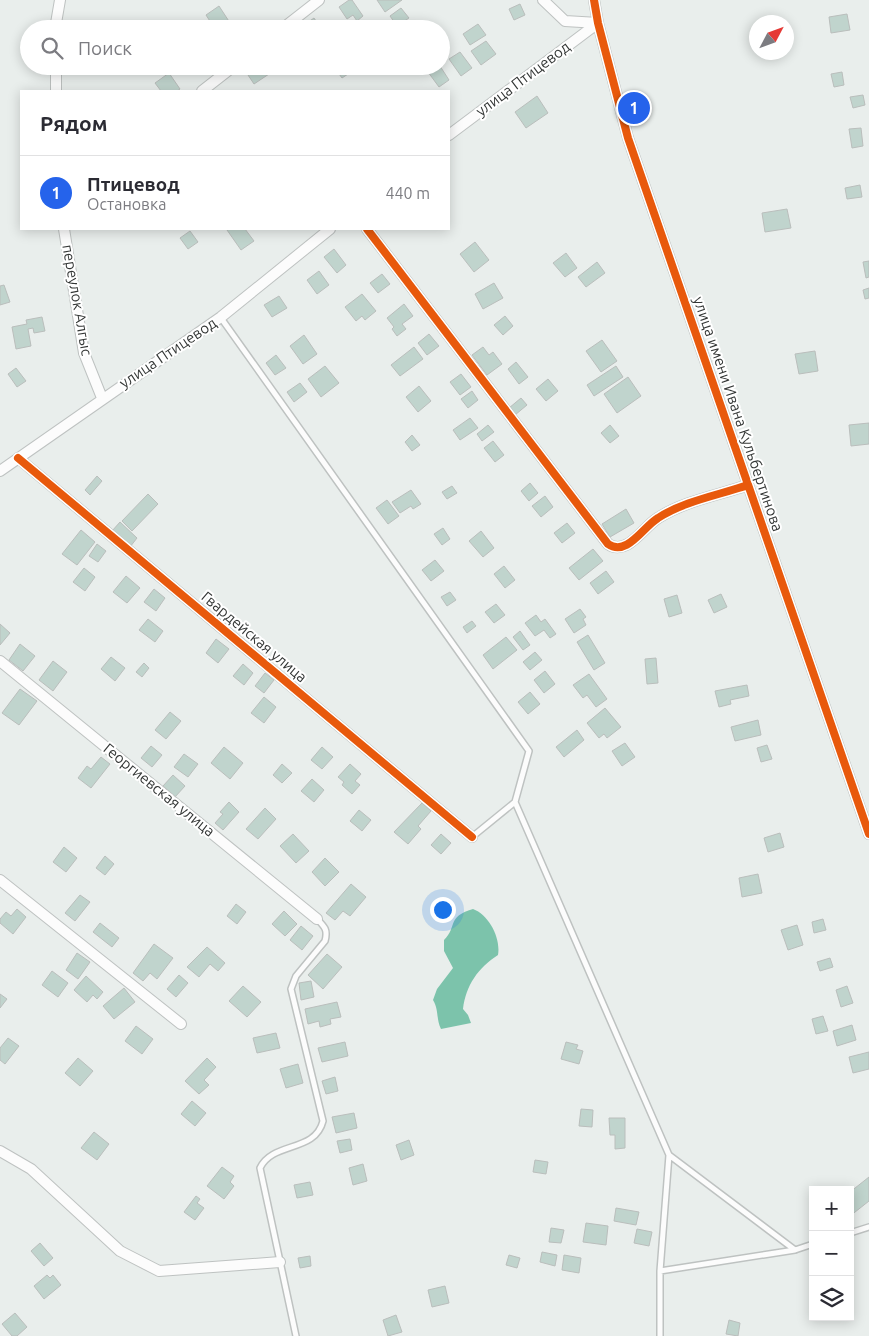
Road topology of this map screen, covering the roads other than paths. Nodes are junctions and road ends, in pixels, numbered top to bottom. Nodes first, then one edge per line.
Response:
1 (60, 0) edge
2 (319, 0) edge
3 (543, 0) edge
4 (594, 0) edge
5 (55, 20) edge
6 (293, 20) edge
7 (598, 23) junction
8 (56, 75) edge
9 (222, 75) edge
10 (56, 90) edge
11 (203, 90) edge
12 (450, 134) edge
13 (64, 230) edge
14 (329, 230) edge
15 (368, 230) edge
16 (221, 317) junction
17 (102, 398) junction
18 (18, 458) junction
19 (0, 471) edge
20 (748, 485) junction
21 (0, 661) edge
22 (515, 802) junction
23 (869, 834) edge
24 (472, 837) joint
25 (0, 880) edge
26 (317, 919) joint
27 (181, 1024) dead end
28 (0, 1151) edge
29 (669, 1155) junction
30 (869, 1227) edge
31 (854, 1232) edge
32 (809, 1245) edge
33 (795, 1250) junction
34 (280, 1262) junction
35 (660, 1271) junction
36 (296, 1336) edge
37 (660, 1336) edge

1 - 5 street
2 - 6 street
3 - 7 street
4 - 7 street, улица имени Ивана Кульбертинова
7 - 12 street, улица Птицевод
7 - 20 street, улица имени Ивана Кульбертинова
8 - 10 street
9 - 11 street
13 - 17 street, переулок Алгыс
14 - 16 street, улица Птицевод
15 - 20 street
16 - 17 street, улица Птицевод
16 - 22 lane
17 - 18 street, улица Птицевод
18 - 19 street, улица Птицевод
18 - 24 street, Гвардейская улица
20 - 23 street, улица имени Ивана Кульбертинова
21 - 26 street, Георгиевская улица
22 - 24 lane
22 - 29 lane
25 - 27 street
26 - 34 lane
28 - 34 street
29 - 33 lane
29 - 35 lane
30 - 31 lane
32 - 33 lane
33 - 35 lane
34 - 36 lane
35 - 37 lane

